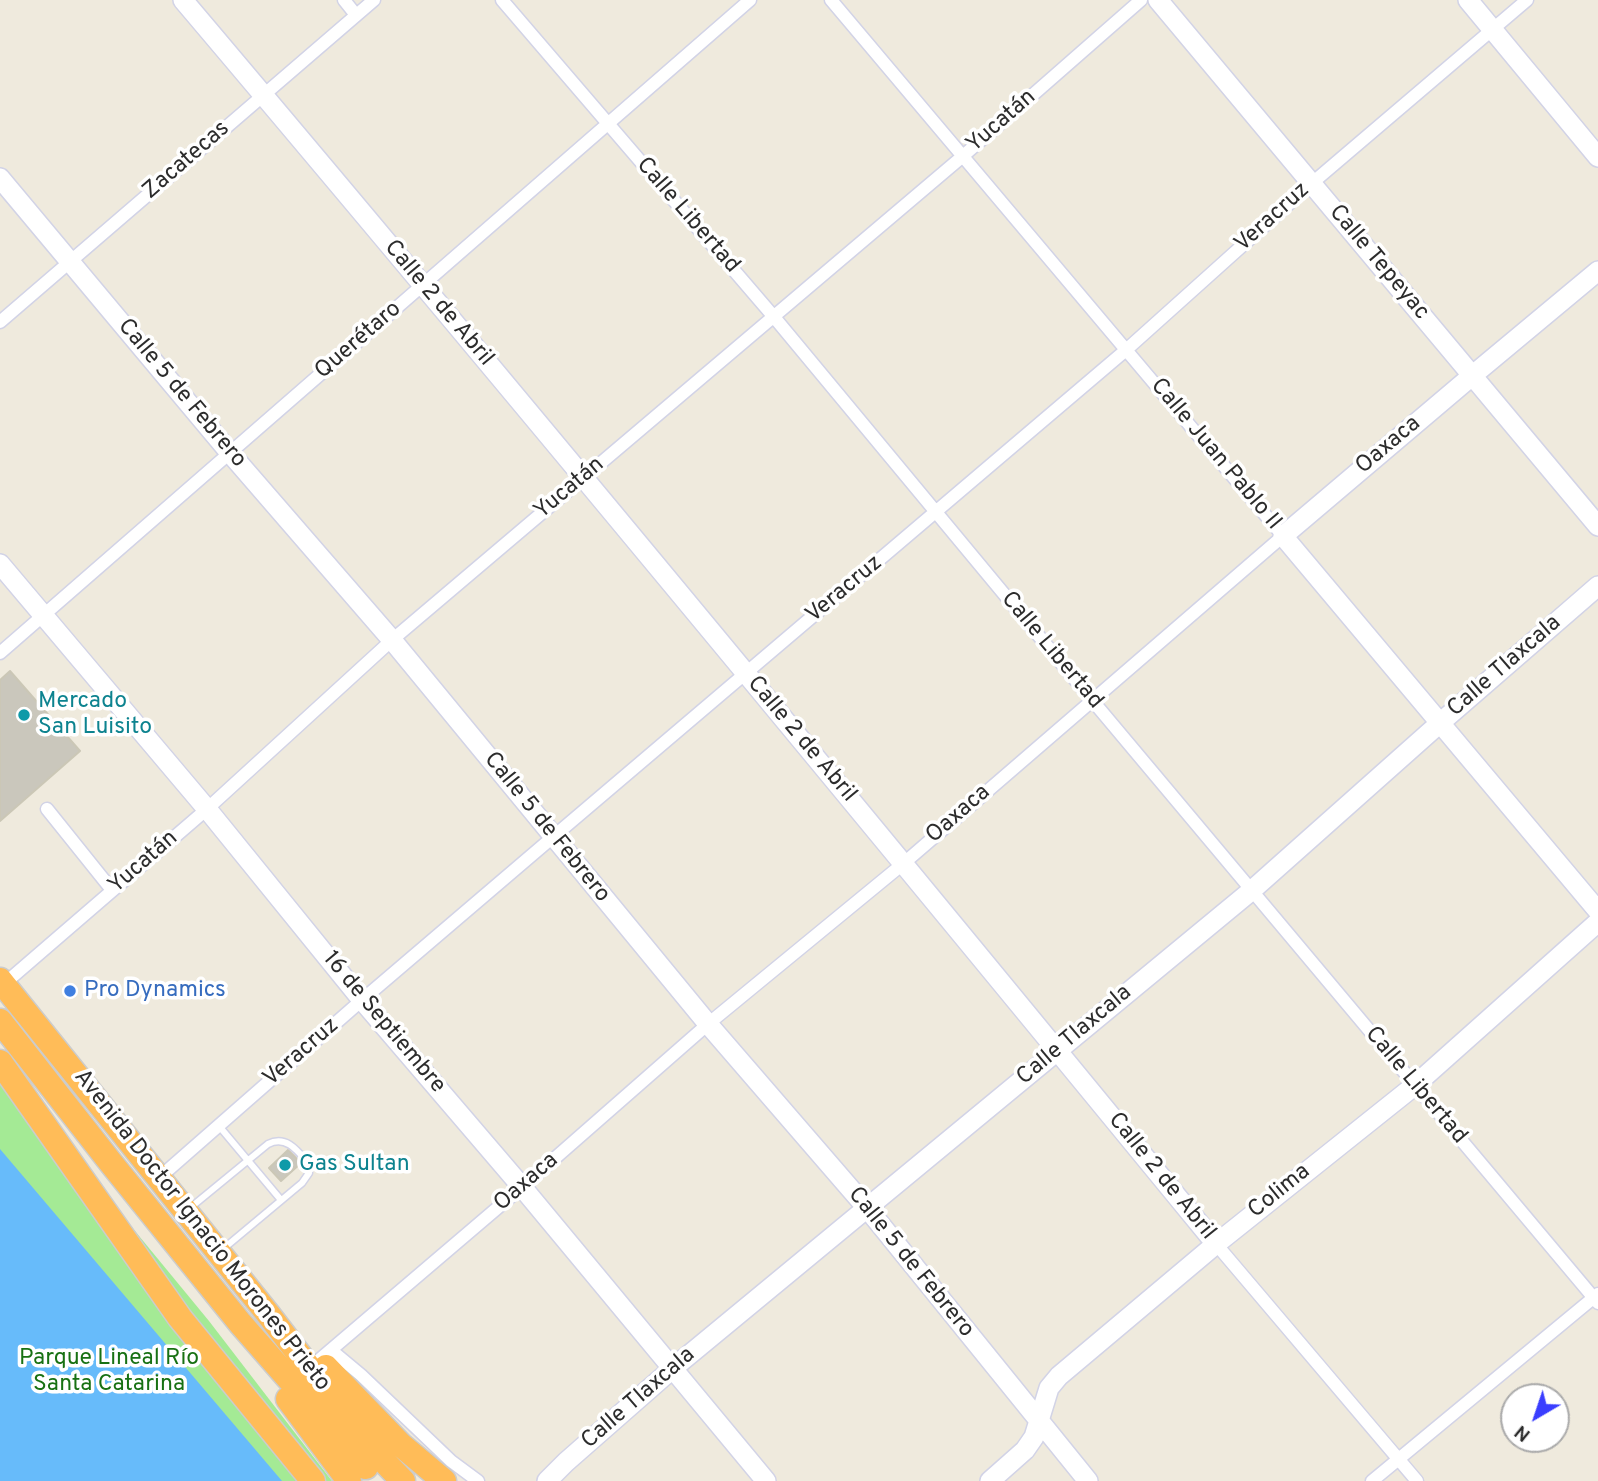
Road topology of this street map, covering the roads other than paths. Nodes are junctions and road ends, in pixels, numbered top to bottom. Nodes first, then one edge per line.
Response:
1 (183, 0) edge
2 (344, 0) edge
3 (374, 0) edge
4 (502, 0) edge
5 (750, 0) edge
6 (831, 0) edge
7 (1141, 0) edge
8 (1158, 0) edge
9 (1468, 0) edge
10 (1527, 0) edge
11 (356, 15) junction
12 (1492, 30) junction
13 (263, 95) junction
14 (608, 124) junction
15 (963, 156) junction
16 (1598, 157) edge
17 (0, 178) edge
18 (1311, 184) junction
19 (70, 262) junction
20 (1598, 271) edge
21 (423, 285) junction
22 (774, 317) junction
23 (0, 322) edge
24 (1126, 350) junction
25 (1473, 375) junction
26 (230, 453) junction
27 (584, 477) junction
28 (935, 513) junction
29 (1598, 526) edge
30 (1283, 536) junction
31 (0, 564) edge
32 (1598, 586) edge
33 (44, 615) junction
34 (392, 640) junction
35 (0, 653) edge
36 (745, 674) junction
37 (1092, 700) junction
38 (1440, 723) junction
39 (47, 809) dead end
40 (207, 809) junction
41 (553, 837) junction
42 (904, 863) junction
43 (112, 890) junction
44 (1251, 891) junction
45 (1598, 911) edge
46 (1598, 922) edge
47 (2, 982) edge
48 (362, 1000) junction
49 (0, 1021) edge
50 (708, 1024) junction
51 (1058, 1051) junction
52 (0, 1062) edge
53 (1414, 1086) junction
54 (219, 1126) junction
55 (247, 1161) junction
56 (160, 1177) junction
57 (522, 1188) junction
58 (281, 1200) junction
59 (867, 1208) junction
60 (186, 1211) junction
61 (1216, 1244) junction
62 (219, 1252) junction
63 (1596, 1298) edge
64 (244, 1327) junction
65 (288, 1339) junction
66 (325, 1355) junction
67 (672, 1369) junction
68 (1040, 1422) junction
69 (1399, 1459) junction
70 (344, 1475) edge
71 (313, 1481) edge
72 (379, 1481) edge
73 (403, 1481) edge
74 (444, 1481) edge
75 (478, 1481) edge
76 (547, 1481) edge
77 (766, 1481) edge
78 (990, 1481) edge
79 (1088, 1481) edge
80 (1372, 1481) edge
81 (1417, 1481) edge

1 - 13 street, Calle 2 de Abril
2 - 11 street
3 - 11 street, Zacatecas
4 - 14 street, Calle Libertad
5 - 14 street, Querétaro
6 - 15 street, Calle Juan Pablo II
7 - 15 street, Yucatán
8 - 18 street, Calle Tepeyac
9 - 12 street
10 - 12 street, Veracruz
11 - 13 street, Zacatecas
12 - 16 street
12 - 18 street, Veracruz
13 - 19 street, Zacatecas
13 - 21 street, Calle 2 de Abril
14 - 21 street, Querétaro
14 - 22 street, Calle Libertad
15 - 22 street, Yucatán
15 - 24 street, Calle Juan Pablo II
17 - 19 street, Calle 5 de Febrero
18 - 24 street, Veracruz
18 - 25 street, Calle Tepeyac
19 - 23 street, Zacatecas
19 - 26 street, Calle 5 de Febrero
20 - 25 street, Oaxaca
21 - 26 street, Querétaro
21 - 27 street, Calle 2 de Abril
22 - 27 street, Yucatán
22 - 28 street, Calle Libertad
24 - 28 street, Veracruz
24 - 30 street, Calle Juan Pablo II
25 - 29 street, Calle Tepeyac
25 - 30 street, Oaxaca
26 - 33 street, Querétaro
26 - 34 street, Calle 5 de Febrero
27 - 34 street, Yucatán
27 - 36 street, Calle 2 de Abril
28 - 36 street, Veracruz
28 - 37 street, Calle Libertad
30 - 37 street, Oaxaca
30 - 38 street, Calle Juan Pablo II
31 - 33 street, 16 de Septiembre
32 - 38 street, Calle Tlaxcala
33 - 35 street, Querétaro
33 - 40 street, 16 de Septiembre
34 - 40 street, Yucatán
34 - 41 street, Calle 5 de Febrero
36 - 41 street, Veracruz
36 - 42 street, Calle 2 de Abril
37 - 42 street, Oaxaca
37 - 44 street, Calle Libertad
38 - 44 street, Calle Tlaxcala
38 - 45 street, Calle Juan Pablo II
39 - 43 street
40 - 43 street, Yucatán
40 - 48 street, 16 de Septiembre
41 - 48 street, Veracruz
41 - 50 street, Calle 5 de Febrero
42 - 50 street, Oaxaca
42 - 51 street, Calle 2 de Abril
43 - 47 street, Yucatán
44 - 51 street, Calle Tlaxcala
44 - 53 street, Calle Libertad
46 - 53 street, Colima
47 - 56 highway, Avenida Doctor Ignacio Morones Prieto
48 - 54 street, Veracruz
48 - 57 street, 16 de Septiembre
49 - 64 highway
50 - 57 street, Oaxaca
50 - 59 street, Calle 5 de Febrero
51 - 59 street, Calle Tlaxcala
51 - 61 street, Calle 2 de Abril
52 - 71 highway
53 - 61 street, Colima
53 - 63 street, Calle Libertad
54 - 55 lane
54 - 56 street, Veracruz
55 - 58 lane
55 - 58 lane
55 - 60 lane
56 - 60 highway, Avenida Doctor Ignacio Morones Prieto
57 - 66 street, Oaxaca
57 - 67 street, 16 de Septiembre
58 - 62 lane
59 - 67 street, Calle Tlaxcala
59 - 68 street, Calle 5 de Febrero
60 - 62 highway, Avenida Doctor Ignacio Morones Prieto
61 - 68 street, Colima
61 - 69 street, Calle 2 de Abril
62 - 65 highway, Avenida Doctor Ignacio Morones Prieto
63 - 69 street
64 - 70 highway
64 - 72 highway
65 - 66 highway
65 - 73 highway, Avenida Doctor Ignacio Morones Prieto
66 - 74 highway
66 - 75 street
67 - 76 street, Calle Tlaxcala
67 - 77 street, 16 de Septiembre
68 - 78 street, Colima
68 - 79 street, Calle 5 de Febrero
69 - 80 street
69 - 81 street, Calle 2 de Abril

